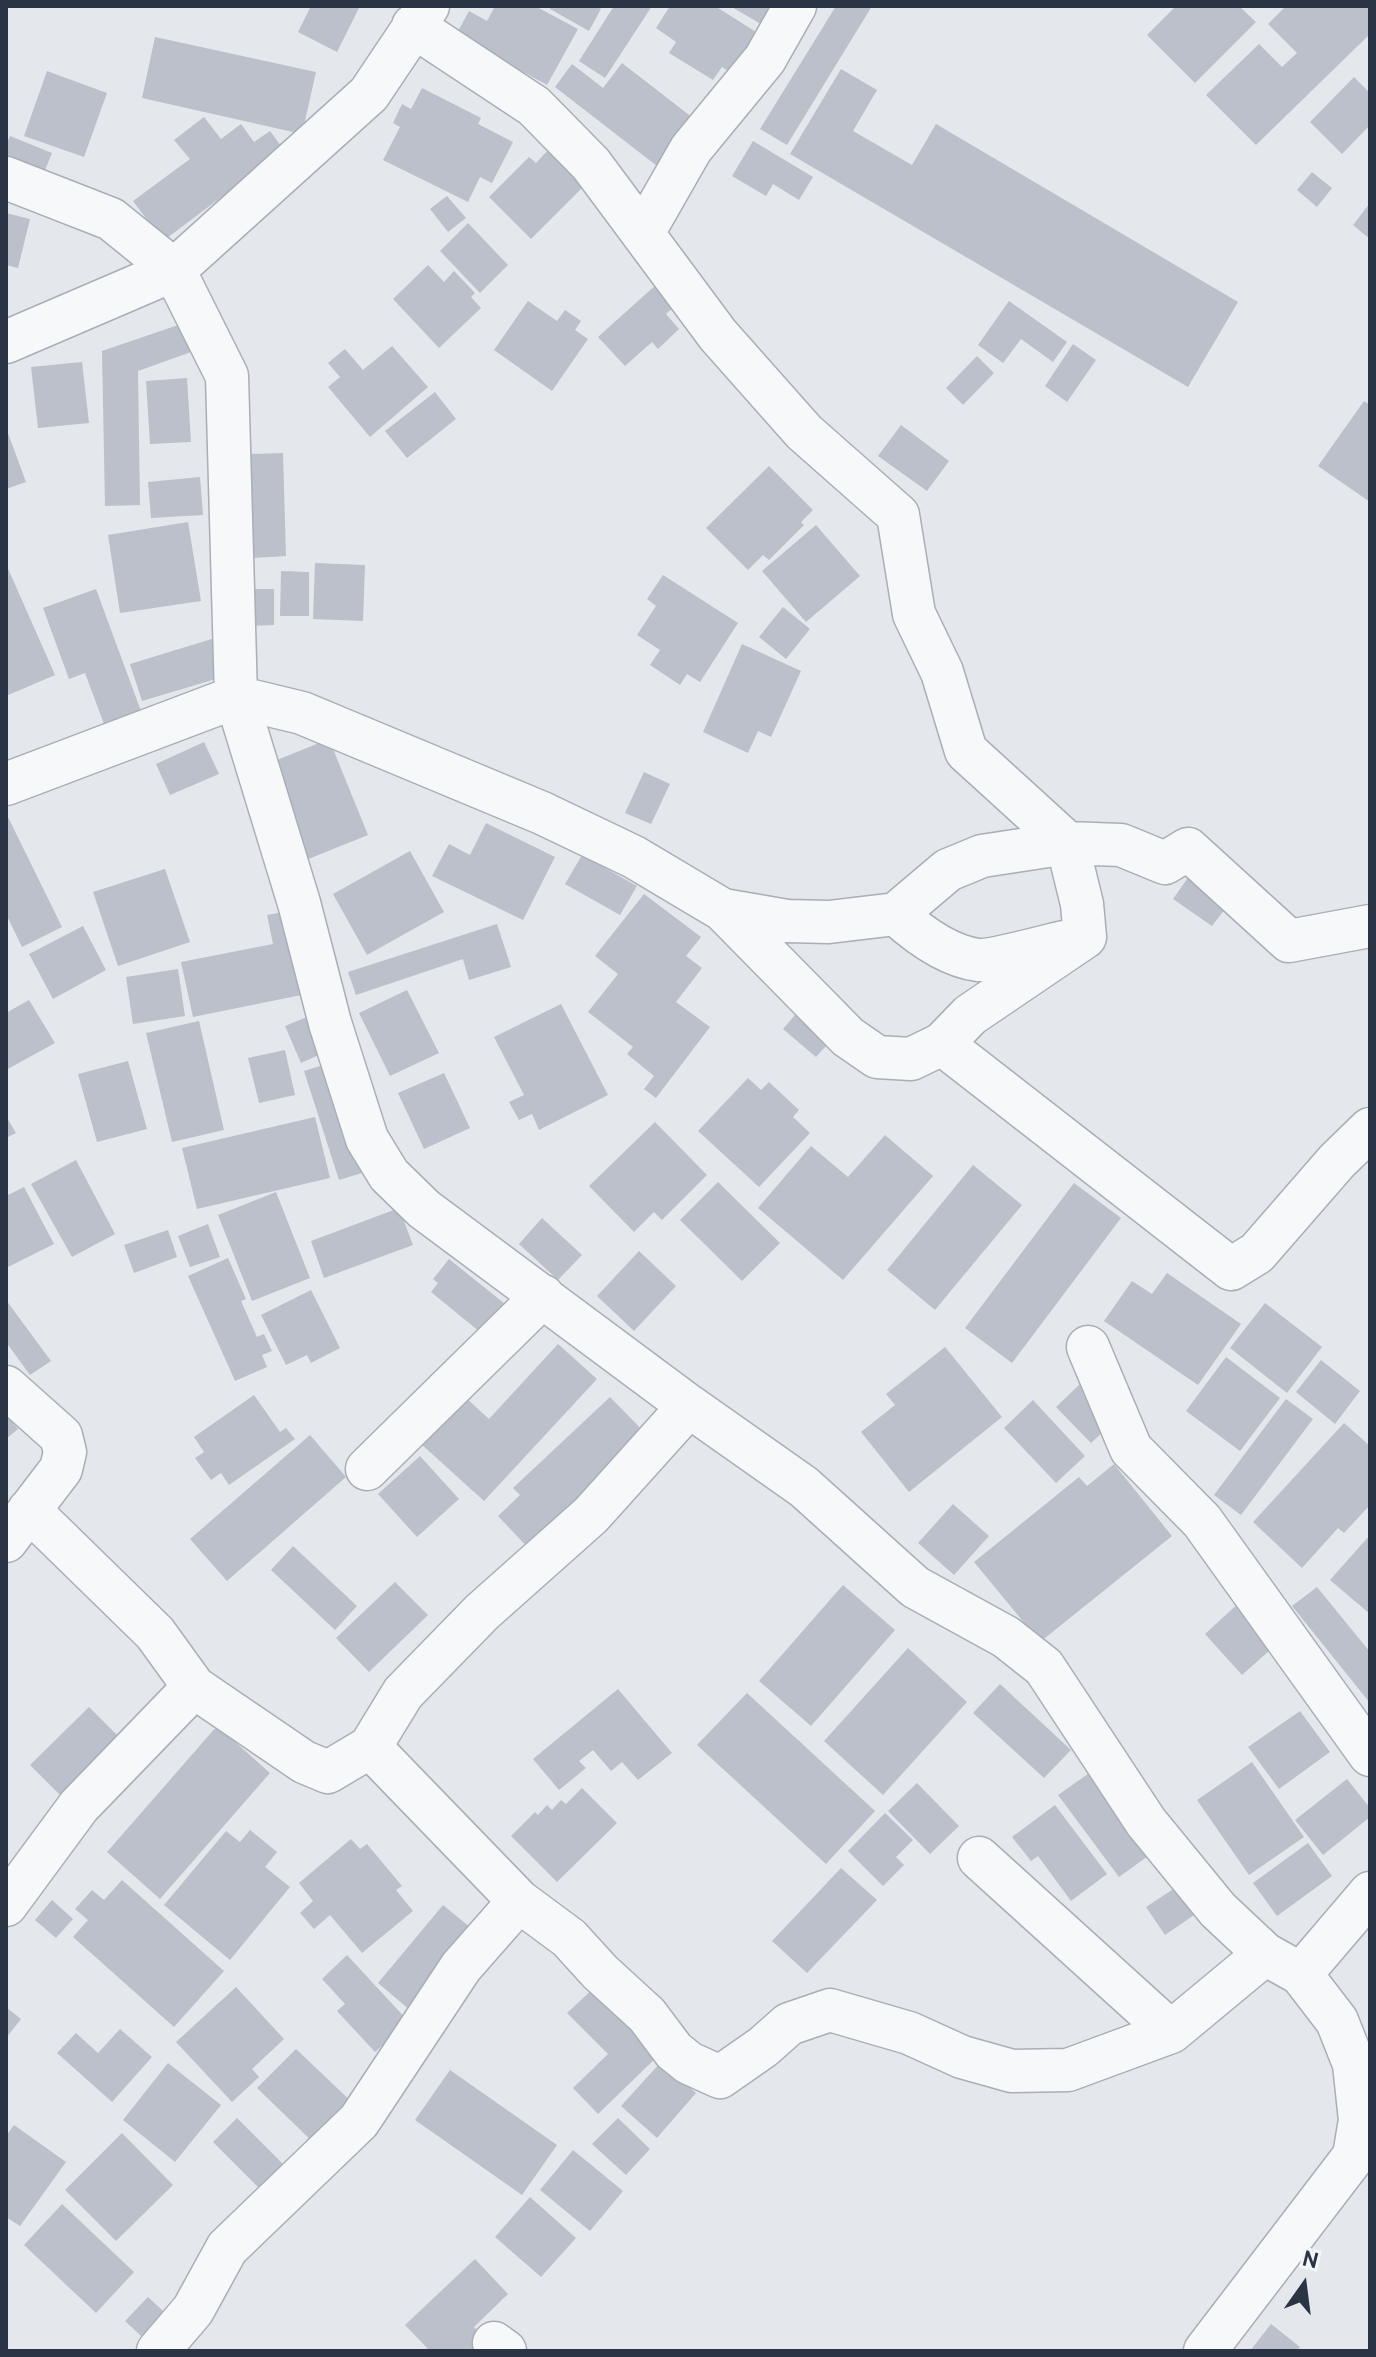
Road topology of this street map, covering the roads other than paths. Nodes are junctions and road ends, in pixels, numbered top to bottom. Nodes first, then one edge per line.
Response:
1 (795, 6) edge
2 (420, 16) edge
3 (6, 178) edge
4 (643, 233) junction
5 (174, 270) junction
6 (6, 342) edge
7 (236, 697) junction
8 (6, 784) edge
9 (1067, 843) junction
10 (723, 910) junction
11 (896, 914) junction
12 (1370, 926) edge
13 (1085, 937) junction
14 (942, 1044) junction
15 (1370, 1129) edge
16 (543, 1296) junction
17 (1088, 1347) dead end
18 (6, 1387) edge
19 (689, 1406) junction
20 (367, 1469) dead end
21 (17, 1526) edge
22 (194, 1687) junction
23 (370, 1747) junction
24 (1370, 1755) edge
25 (979, 1858) dead end
26 (1370, 1893) edge
27 (519, 1901) junction
28 (6, 1905) edge
29 (1265, 1954) junction
30 (1301, 1974) junction
31 (1171, 2032) junction
32 (158, 2351) edge
33 (1205, 2351) edge

1 - 4 street
2 - 4 street
2 - 5 street
3 - 5 street
4 - 9 street
5 - 6 street
5 - 7 street
7 - 8 street
7 - 10 street
7 - 16 street
9 - 11 street
9 - 12 street
9 - 13 street
10 - 11 street
10 - 14 street
11 - 13 street
13 - 14 street
14 - 15 street
16 - 19 street
16 - 20 street
17 - 24 street
18 - 21 street
19 - 23 street
19 - 29 street
21 - 22 street
22 - 23 street
22 - 28 street
23 - 27 street
25 - 31 street
26 - 30 street
27 - 31 street
27 - 32 street
29 - 30 street
29 - 31 street
30 - 33 street

